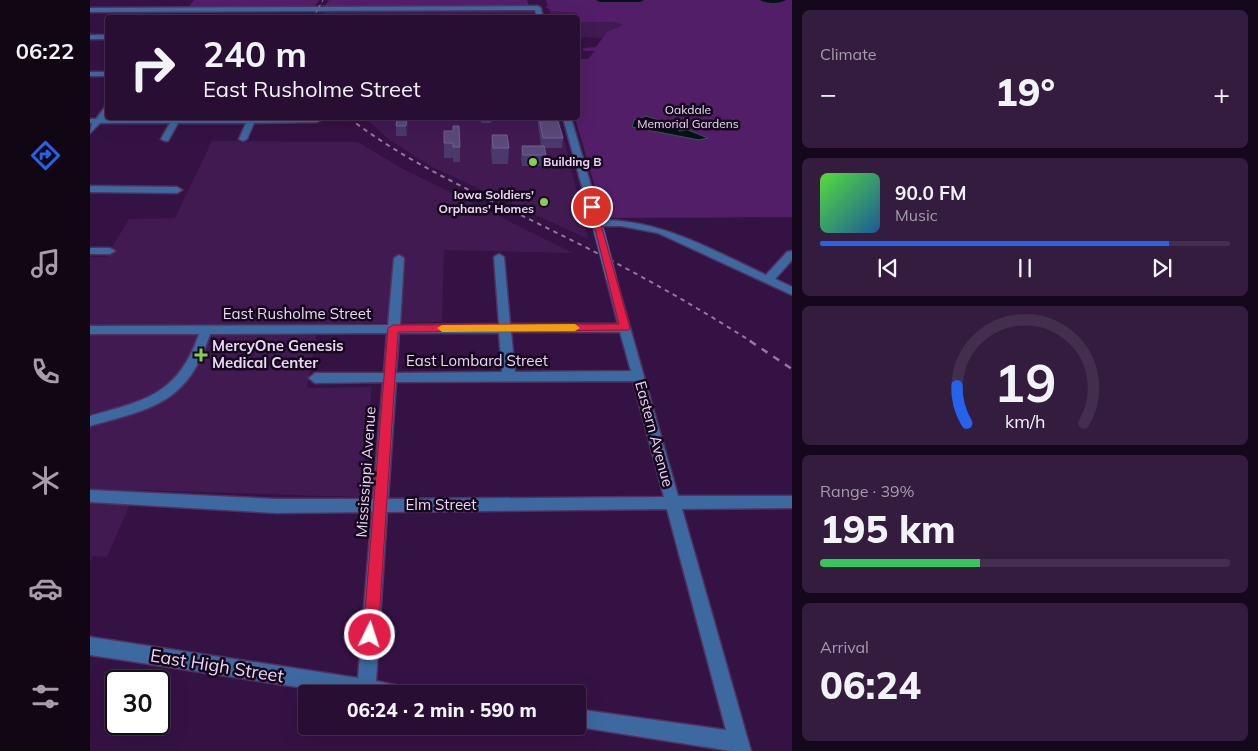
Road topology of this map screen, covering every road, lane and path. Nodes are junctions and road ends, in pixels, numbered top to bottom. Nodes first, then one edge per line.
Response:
1 (191, 0) edge
2 (184, 9) junction
3 (242, 9) junction
4 (299, 9) junction
5 (90, 10) edge
6 (180, 15) edge
7 (239, 15) edge
8 (296, 15) edge
9 (539, 15) edge
10 (105, 37) edge
11 (90, 38) edge
12 (90, 74) edge
13 (105, 74) edge
14 (105, 112) edge
15 (135, 120) edge
16 (175, 120) edge
17 (252, 120) edge
18 (568, 120) edge
19 (94, 121) edge
20 (90, 131) edge
21 (165, 139) dead end
22 (243, 139) dead end
23 (90, 189) edge
24 (177, 190) dead end
25 (598, 227) junction
26 (90, 251) edge
27 (110, 251) dead end
28 (791, 254) edge
29 (499, 257) dead end
30 (399, 258) dead end
31 (768, 280) junction
32 (792, 291) edge
33 (393, 328) junction
34 (505, 328) junction
35 (625, 328) junction
36 (206, 329) junction
37 (90, 330) edge
38 (638, 376) junction
39 (315, 378) dead end
40 (390, 378) junction
41 (510, 378) junction
42 (90, 421) edge
43 (90, 496) edge
44 (792, 502) edge
45 (673, 504) junction
46 (380, 506) junction
47 (90, 646) edge
48 (340, 685) edge
49 (366, 685) edge
50 (586, 720) edge
51 (740, 746) edge

1 - 2 street
2 - 3 street
2 - 5 street
2 - 6 street
3 - 4 street
3 - 7 street
4 - 8 street
4 - 9 street
10 - 11 street
12 - 13 street
14 - 19 street
15 - 19 street
16 - 21 street
17 - 22 street
18 - 25 street, Eastern Avenue
19 - 20 street
23 - 24 street
25 - 31 street
25 - 35 street, Eastern Avenue, bridge
26 - 27 street
28 - 31 street
29 - 34 street
30 - 33 street, Mississippi Avenue
31 - 32 street
33 - 34 street, East Rusholme Street
33 - 36 street, East Rusholme Street
33 - 40 street, Mississippi Avenue
34 - 35 street, East Rusholme Street
34 - 41 street
35 - 38 street, Eastern Avenue
36 - 37 street, East Rusholme Street
36 - 42 street
38 - 41 street, East Lombard Street
38 - 45 street, Eastern Avenue
39 - 40 street, East Lombard Street
40 - 41 street, East Lombard Street
40 - 46 street, Mississippi Avenue
43 - 46 street, Elm Street
44 - 45 street, Elm Street
45 - 46 street, Elm Street
45 - 51 street, Eastern Avenue
46 - 49 street, Mississippi Avenue
47 - 48 street, East High Street
50 - 51 street

